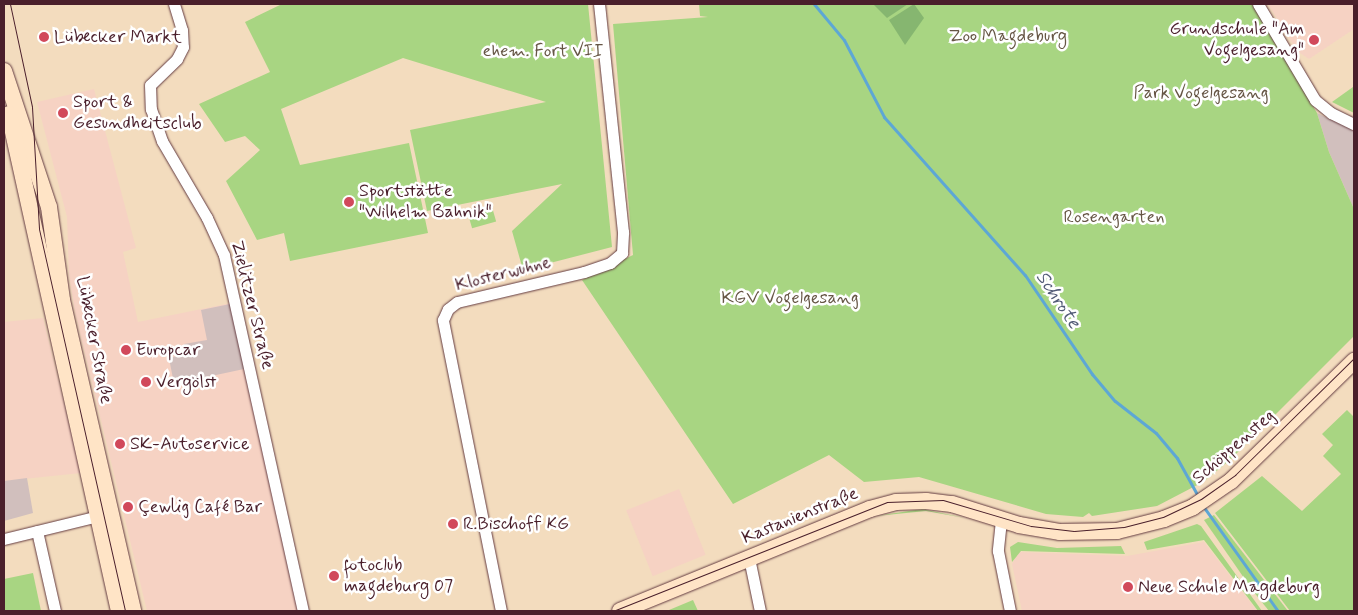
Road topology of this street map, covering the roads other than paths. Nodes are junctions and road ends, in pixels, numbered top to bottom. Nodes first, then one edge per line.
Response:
1 (174, 4) edge
2 (599, 4) edge
3 (1258, 4) edge
4 (5, 75) edge
5 (1354, 124) edge
6 (8, 133) edge
7 (1354, 361) edge
8 (98, 516) junction
9 (1001, 520) junction
10 (37, 531) junction
11 (4, 539) edge
12 (749, 558) junction
13 (55, 611) edge
14 (119, 611) edge
15 (133, 611) edge
16 (303, 611) edge
17 (501, 611) edge
18 (623, 611) edge
19 (760, 611) edge
20 (1010, 611) edge

1 - 16 street, Zielitzer Straße
2 - 17 street, Klosterwuhne
3 - 5 street
4 - 6 main road, Lübecker Straße
4 - 15 main road, Lübecker Straße
6 - 8 main road, Lübecker Straße
7 - 9 main road, Schöppensteg
8 - 10 street
8 - 14 main road, Lübecker Straße
9 - 12 main road, Kastanienstraße
9 - 20 street
10 - 11 street
10 - 13 street
12 - 18 main road, Kastanienstraße
12 - 19 street

